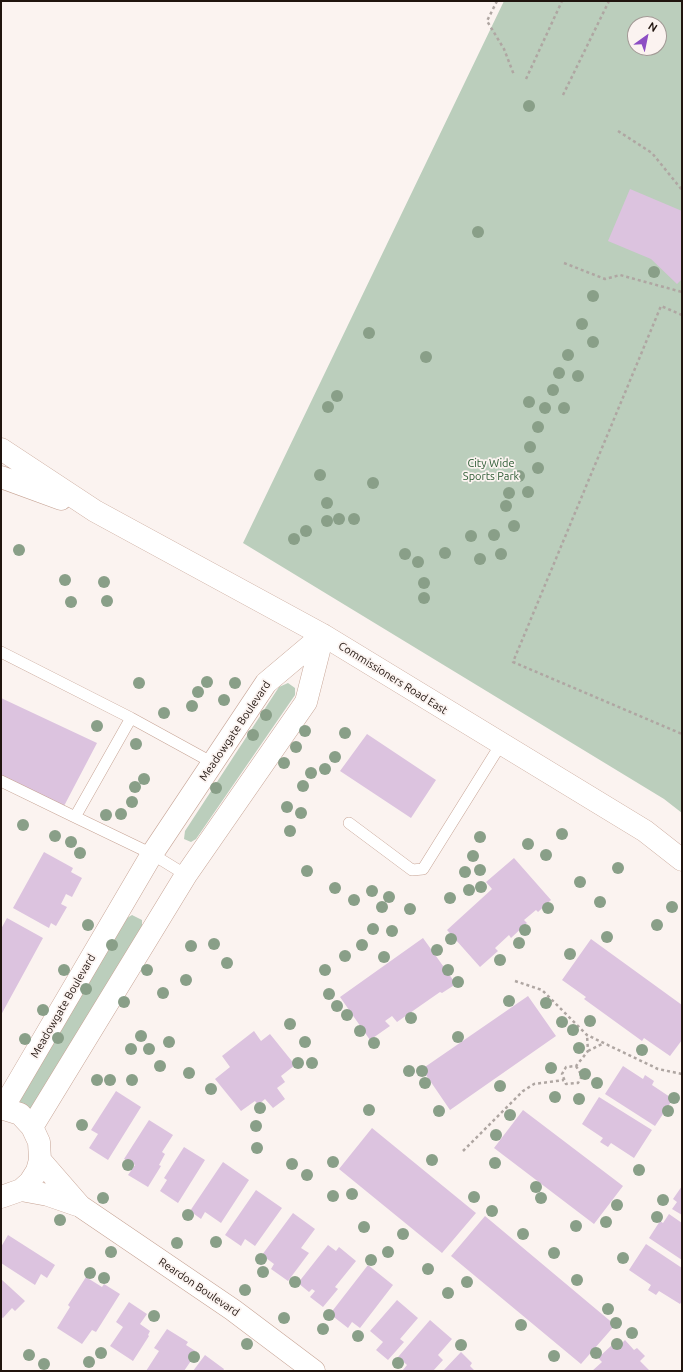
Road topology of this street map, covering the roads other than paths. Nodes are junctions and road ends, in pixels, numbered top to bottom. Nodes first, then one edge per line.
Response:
1 (1, 449) edge
2 (1, 477) edge
3 (94, 511) junction
4 (323, 635) junction
5 (1, 652) edge
6 (131, 718) junction
7 (501, 744) junction
8 (213, 763) junction
9 (1, 781) edge
10 (75, 817) junction
11 (349, 824) dead end
12 (152, 854) junction
13 (682, 860) edge
14 (186, 875) junction
15 (2, 1108) edge
16 (32, 1127) junction
17 (40, 1160) junction
18 (11, 1193) edge
19 (80, 1206) junction
20 (314, 1371) edge

1 - 3 street, Commissioners Road East
2 - 3 street, Commissioners Road East
3 - 4 street, Commissioners Road East
4 - 7 street, Commissioners Road East
4 - 8 street, Meadowgate Boulevard
4 - 14 street
5 - 6 lane
6 - 8 lane
6 - 10 lane
7 - 11 lane
7 - 13 street, Commissioners Road East
8 - 12 street, Meadowgate Boulevard
9 - 10 lane
10 - 12 lane
12 - 14 lane
12 - 15 street, Meadowgate Boulevard
14 - 16 street
15 - 16 street
16 - 17 street
17 - 18 street
17 - 19 street, Reardon Boulevard
18 - 19 street, Reardon Boulevard
19 - 20 street, Reardon Boulevard

